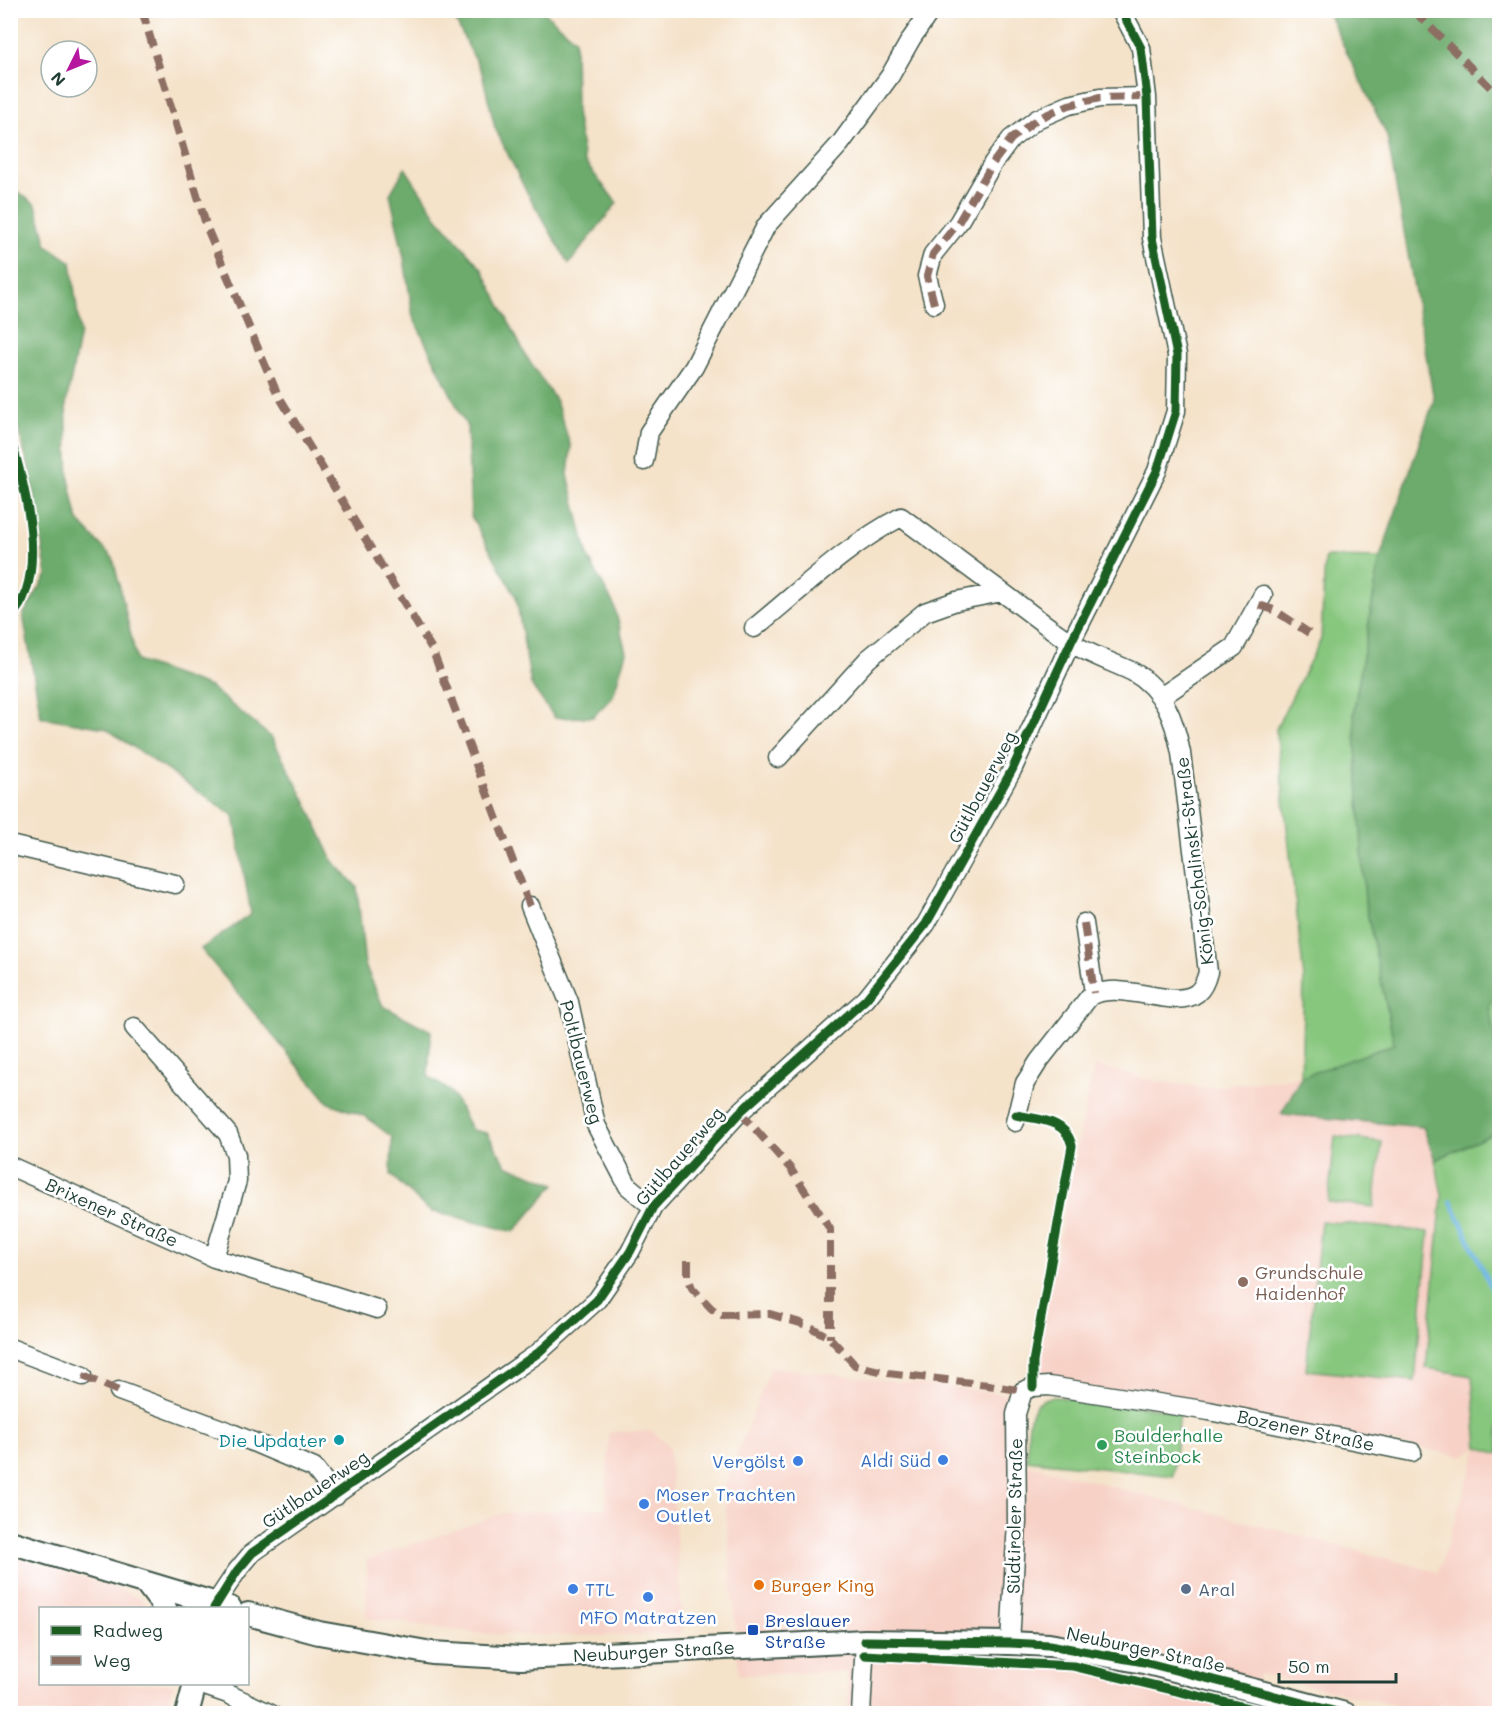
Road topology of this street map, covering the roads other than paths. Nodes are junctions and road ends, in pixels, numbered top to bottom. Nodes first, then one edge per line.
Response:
1 (931, 10) edge
2 (1121, 10) edge
3 (1147, 97) junction
4 (934, 304) dead end
5 (644, 461) dead end
6 (1002, 592) junction
7 (1263, 595) dead end
8 (754, 628) dead end
9 (1071, 642) junction
10 (1161, 697) junction
11 (778, 758) dead end
12 (10, 845) edge
13 (175, 884) dead end
14 (530, 906) dead end
15 (1084, 923) dead end
16 (1094, 993) junction
17 (134, 1027) dead end
18 (1015, 1122) dead end
19 (10, 1166) edge
20 (653, 1207) junction
21 (214, 1258) junction
22 (377, 1309) dead end
23 (10, 1348) edge
24 (83, 1376) dead end
25 (1023, 1391) joint
26 (118, 1392) dead end
27 (1412, 1452) dead end
28 (336, 1496) junction
29 (10, 1542) edge
30 (147, 1584) junction
31 (164, 1607) edge
32 (220, 1607) edge
33 (249, 1614) edge
34 (865, 1641) junction
35 (1010, 1643) junction
36 (196, 1685) edge
37 (202, 1685) edge
38 (187, 1713) edge
39 (271, 1713) edge
40 (861, 1713) edge
41 (1346, 1713) edge

1 - 5 street
2 - 3 street, Gütlbauerweg
3 - 4 street
3 - 9 street, Gütlbauerweg
6 - 8 street, König-Schalinski-Straße
6 - 9 street, König-Schalinski-Straße
6 - 11 street
7 - 10 street
9 - 10 street, König-Schalinski-Straße
9 - 20 street, Gütlbauerweg
10 - 16 street, König-Schalinski-Straße
12 - 13 street
14 - 20 street, Poltlbauerweg
15 - 16 street
16 - 18 street
17 - 21 street
19 - 21 street, Brixener Straße
20 - 28 street, Gütlbauerweg
21 - 22 street, Brixener Straße
23 - 24 street
25 - 27 street, Bozener Straße
25 - 35 street, Südtiroler Straße
26 - 28 street
28 - 32 street, Gütlbauerweg
29 - 30 street
30 - 31 street
30 - 32 street
33 - 34 street, Neuburger Straße
34 - 35 street, Neuburger Straße
34 - 40 street
35 - 41 street, Neuburger Straße
36 - 38 street
37 - 39 street

